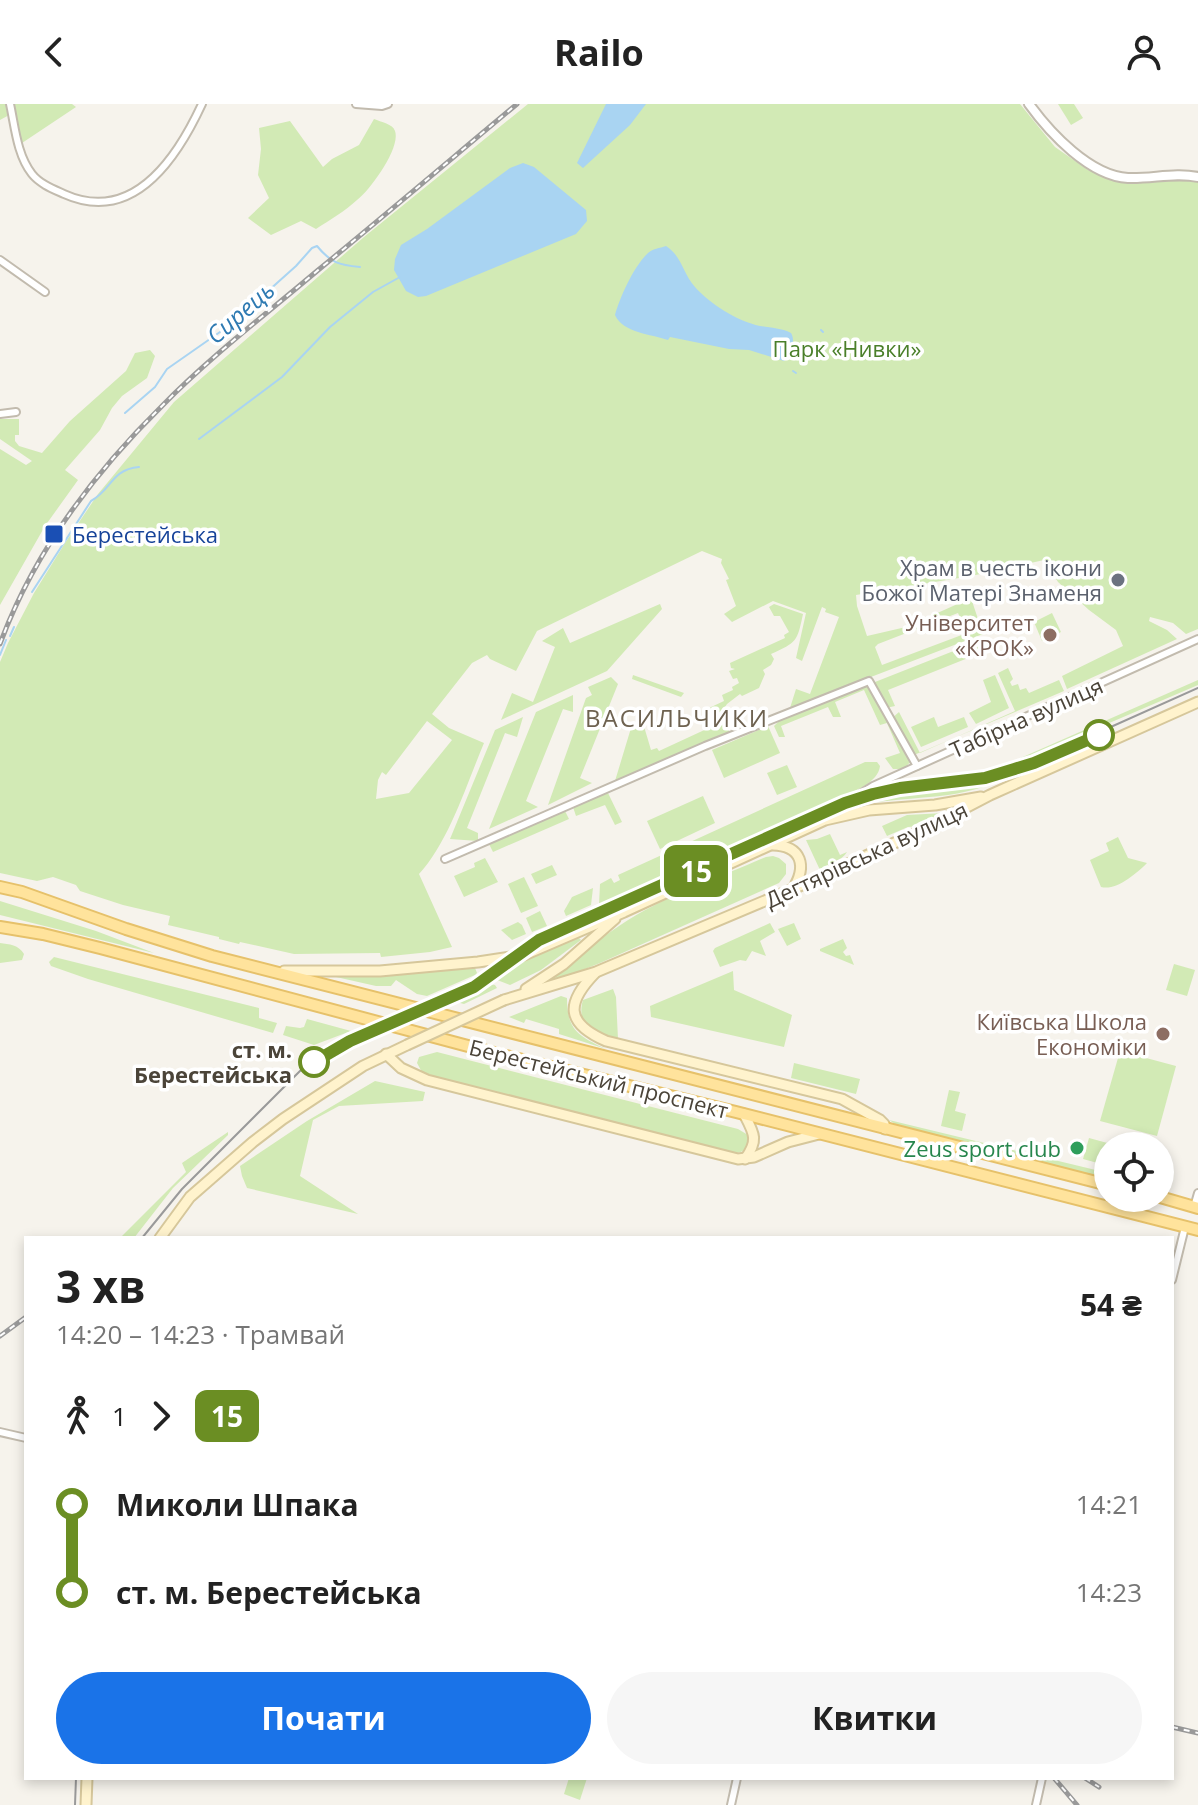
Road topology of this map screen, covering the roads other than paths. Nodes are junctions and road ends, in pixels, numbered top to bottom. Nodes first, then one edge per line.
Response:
1 (10, 104) edge
2 (202, 104) edge
3 (356, 104) edge
4 (388, 104) edge
5 (1029, 104) edge
6 (1198, 177) edge
7 (0, 260) edge
8 (45, 292) dead end
9 (16, 412) dead end
10 (0, 414) edge
11 (1198, 639) edge
12 (1198, 702) edge
13 (917, 766) junction
14 (990, 795) junction
15 (810, 826) junction
16 (772, 845) junction
17 (445, 859) dead end
18 (0, 887) edge
19 (793, 889) junction
20 (624, 912) junction
21 (0, 927) edge
22 (269, 971) junction
23 (596, 972) junction
24 (517, 995) junction
25 (386, 1054) junction
26 (744, 1114) junction
27 (885, 1129) junction
28 (819, 1134) junction
29 (745, 1159) junction
30 (1094, 1181) edge
31 (1198, 1193) edge
32 (1174, 1201) edge
33 (1196, 1207) edge
34 (1185, 1227) junction
35 (1198, 1230) edge
36 (161, 1236) edge
37 (1174, 1272) edge
38 (0, 1432) edge
39 (24, 1438) edge
40 (87, 1780) edge
41 (737, 1780) edge
42 (1042, 1780) edge
43 (86, 1805) edge
44 (731, 1805) edge
45 (1036, 1805) edge

1 - 2 street
3 - 4 street
5 - 6 street
7 - 8 street
9 - 10 street
11 - 13 street, Табірна вулиця
12 - 14 main road, Дегтярівська вулиця
13 - 15 street, Табірна вулиця
13 - 17 street
14 - 15 main road, Дегтярівська вулиця
14 - 19 main road, Дегтярівська вулиця
15 - 16 main road, Табірна вулиця
16 - 19 main road
16 - 20 main road, Табірна вулиця
18 - 22 main road, Берестейський проспект
19 - 23 main road, Дегтярівська вулиця
20 - 22 main road, Табірна вулиця
20 - 24 main road, Дегтярівська вулиця
21 - 26 main road, Берестейський проспект
22 - 27 main road, Берестейський проспект
23 - 24 main road, Дегтярівська вулиця
23 - 27 main road
24 - 25 main road, Дегтярівська вулиця, bridge
25 - 29 main road
25 - 36 main road, Дегтярівська вулиця
26 - 28 main road, Берестейський проспект
26 - 29 main road
27 - 30 main road, Берестейський проспект
28 - 29 main road
28 - 34 main road, Берестейський проспект
31 - 33 street
32 - 33 main road
34 - 35 main road, Берестейський проспект
34 - 37 street
38 - 39 street
40 - 43 main road
41 - 44 street
42 - 45 street

